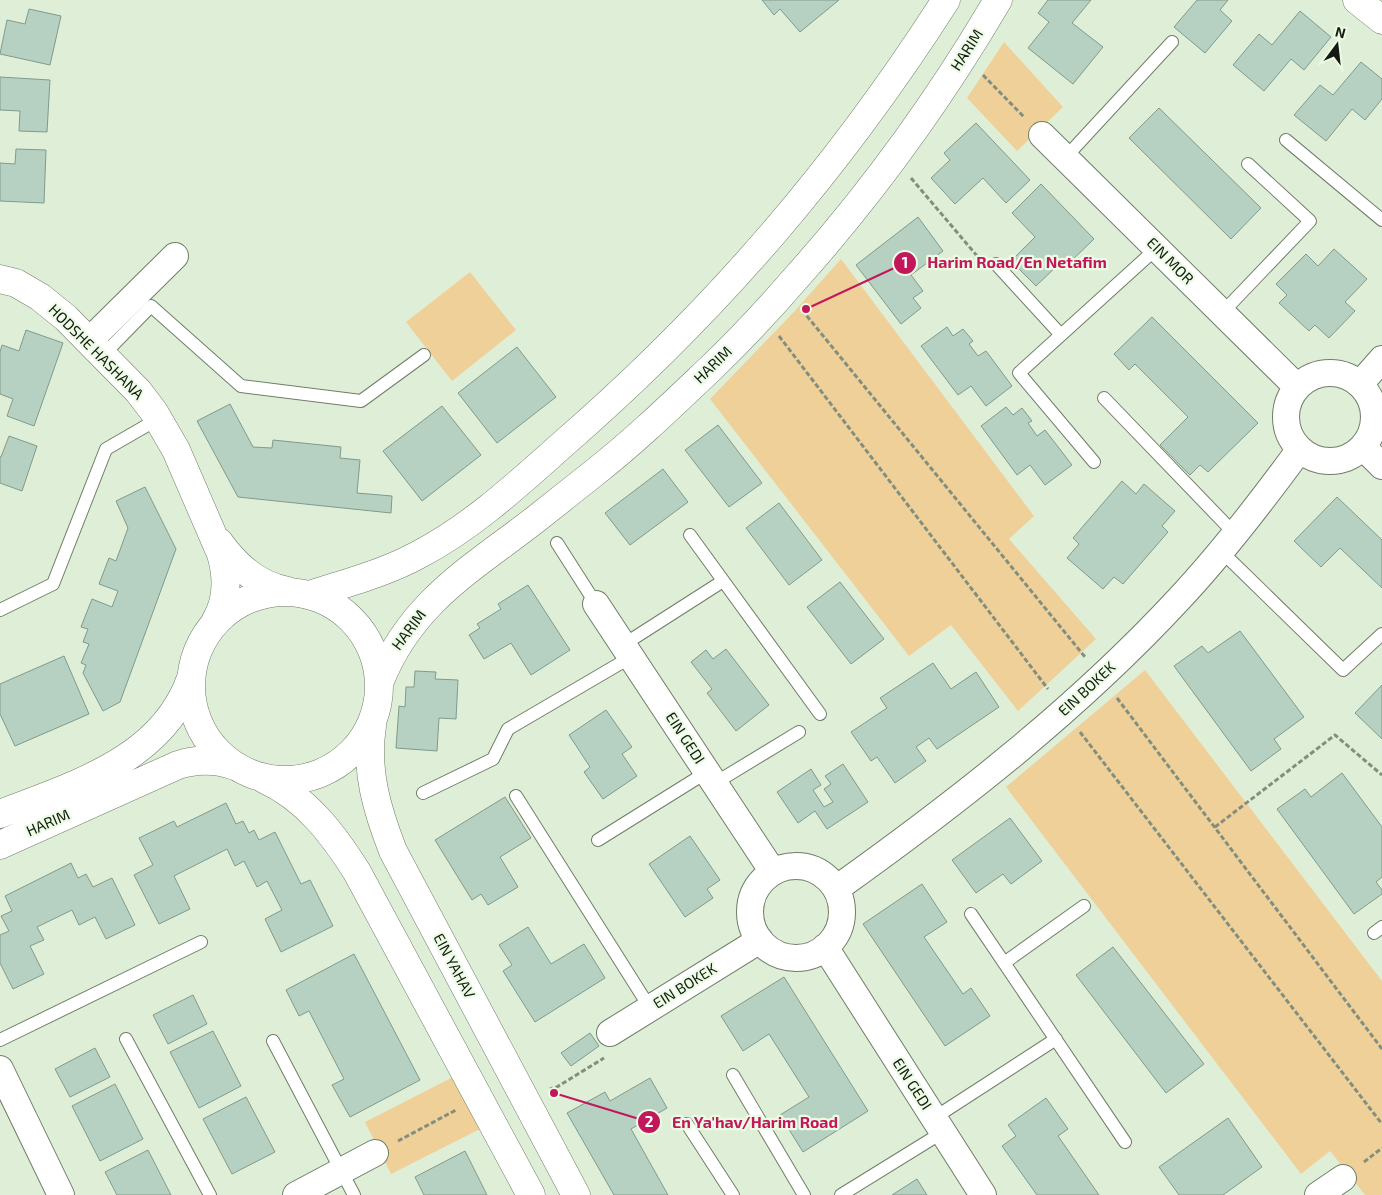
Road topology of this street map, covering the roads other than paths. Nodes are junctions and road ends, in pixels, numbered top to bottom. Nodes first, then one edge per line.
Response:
1 (946, 0) edge
2 (998, 0) edge
3 (1357, 0) edge
4 (1382, 20) edge
5 (1172, 42) dead end
6 (1042, 135) road end
7 (1286, 140) dead end
8 (1065, 158) junction
9 (1248, 164) dead end
10 (1382, 220) edge
11 (1157, 248) junction
12 (175, 256) dead end
13 (996, 264) road end
14 (0, 279) edge
15 (1222, 313) junction
16 (1061, 335) junction
17 (96, 348) junction
18 (424, 355) dead end
19 (1382, 359) edge
20 (1360, 384) junction
21 (1298, 387) junction
22 (1104, 398) dead end
23 (158, 420) junction
24 (1363, 447) junction
25 (1300, 449) junction
26 (1094, 462) dead end
27 (1382, 466) edge
28 (211, 528) junction
29 (690, 535) dead end
30 (557, 543) dead end
31 (1228, 543) junction
32 (723, 581) junction
33 (302, 594) junction
34 (596, 604) joint
35 (0, 610) edge
36 (215, 622) junction
37 (1382, 634) edge
38 (627, 651) junction
39 (191, 677) junction
40 (380, 681) junction
41 (820, 714) dead end
42 (372, 725) junction
43 (798, 732) dead end
44 (249, 772) junction
45 (711, 778) junction
46 (423, 793) dead end
47 (516, 796) dead end
48 (0, 814) edge
49 (598, 840) dead end
50 (0, 844) edge
51 (773, 872) junction
52 (836, 889) junction
53 (1084, 906) dead end
54 (971, 914) dead end
55 (760, 940) junction
56 (201, 942) dead end
57 (825, 947) junction
58 (1004, 963) junction
59 (650, 1008) junction
60 (610, 1033) road end
61 (126, 1039) dead end
62 (1056, 1039) junction
63 (0, 1040) edge
64 (273, 1041) dead end
65 (0, 1069) edge
66 (733, 1075) dead end
67 (687, 1124) dead end
68 (938, 1125) junction
69 (1125, 1142) dead end
70 (375, 1153) road end
71 (341, 1171) junction
72 (1343, 1178) dead end
73 (61, 1195) edge
74 (210, 1195) edge
75 (296, 1195) edge
76 (354, 1195) edge
77 (531, 1195) edge
78 (576, 1195) edge
79 (733, 1195) edge
80 (804, 1195) edge
81 (841, 1195) edge
82 (983, 1195) edge
83 (1318, 1195) edge

1 - 33 street
2 - 40 street, HARIM
3 - 4 street
5 - 8 lane
6 - 8 street, EIN MOR
7 - 10 lane
8 - 11 street, EIN MOR
9 - 15 lane
11 - 15 street, EIN MOR
11 - 16 lane
12 - 17 street
13 - 16 lane
14 - 17 street, HODSHE HASHANA
15 - 21 street, EIN MOR
16 - 26 lane
17 - 18 lane
17 - 23 street, HODSHE HASHANA
19 - 20 street
20 - 21 street
20 - 24 street
21 - 25 street
22 - 31 lane
23 - 28 street, HODSHE HASHANA
23 - 35 lane
24 - 25 street
24 - 27 street
25 - 31 street, EIN BOKEK
28 - 33 street, HODSHE HASHANA
28 - 36 street, HODSHE HASHANA
29 - 32 lane
30 - 34 lane
31 - 37 lane
31 - 52 street, EIN BOKEK
32 - 38 lane
32 - 41 lane
33 - 36 street
33 - 40 street, HODSHE HASHANA
34 - 38 street, EIN GEDI
36 - 39 street
38 - 45 street, EIN GEDI
38 - 46 lane
39 - 44 street
39 - 48 street, HARIM
40 - 42 street
42 - 44 street
42 - 78 street, EIN YAHAV
43 - 45 lane
44 - 50 street, HARIM
44 - 77 street
45 - 49 lane
45 - 51 street, EIN GEDI
47 - 59 lane
51 - 52 street
51 - 55 street
52 - 57 street
53 - 58 lane
54 - 58 lane
55 - 57 street
55 - 59 street, EIN BOKEK
56 - 63 lane
57 - 68 street, EIN GEDI
58 - 62 lane
59 - 60 street, EIN BOKEK
61 - 74 lane
62 - 68 lane
62 - 69 lane
64 - 71 lane
65 - 73 street
66 - 80 lane
67 - 79 lane
68 - 81 lane
68 - 82 street, EIN GEDI
70 - 71 street
71 - 75 street
71 - 76 lane
72 - 83 street

